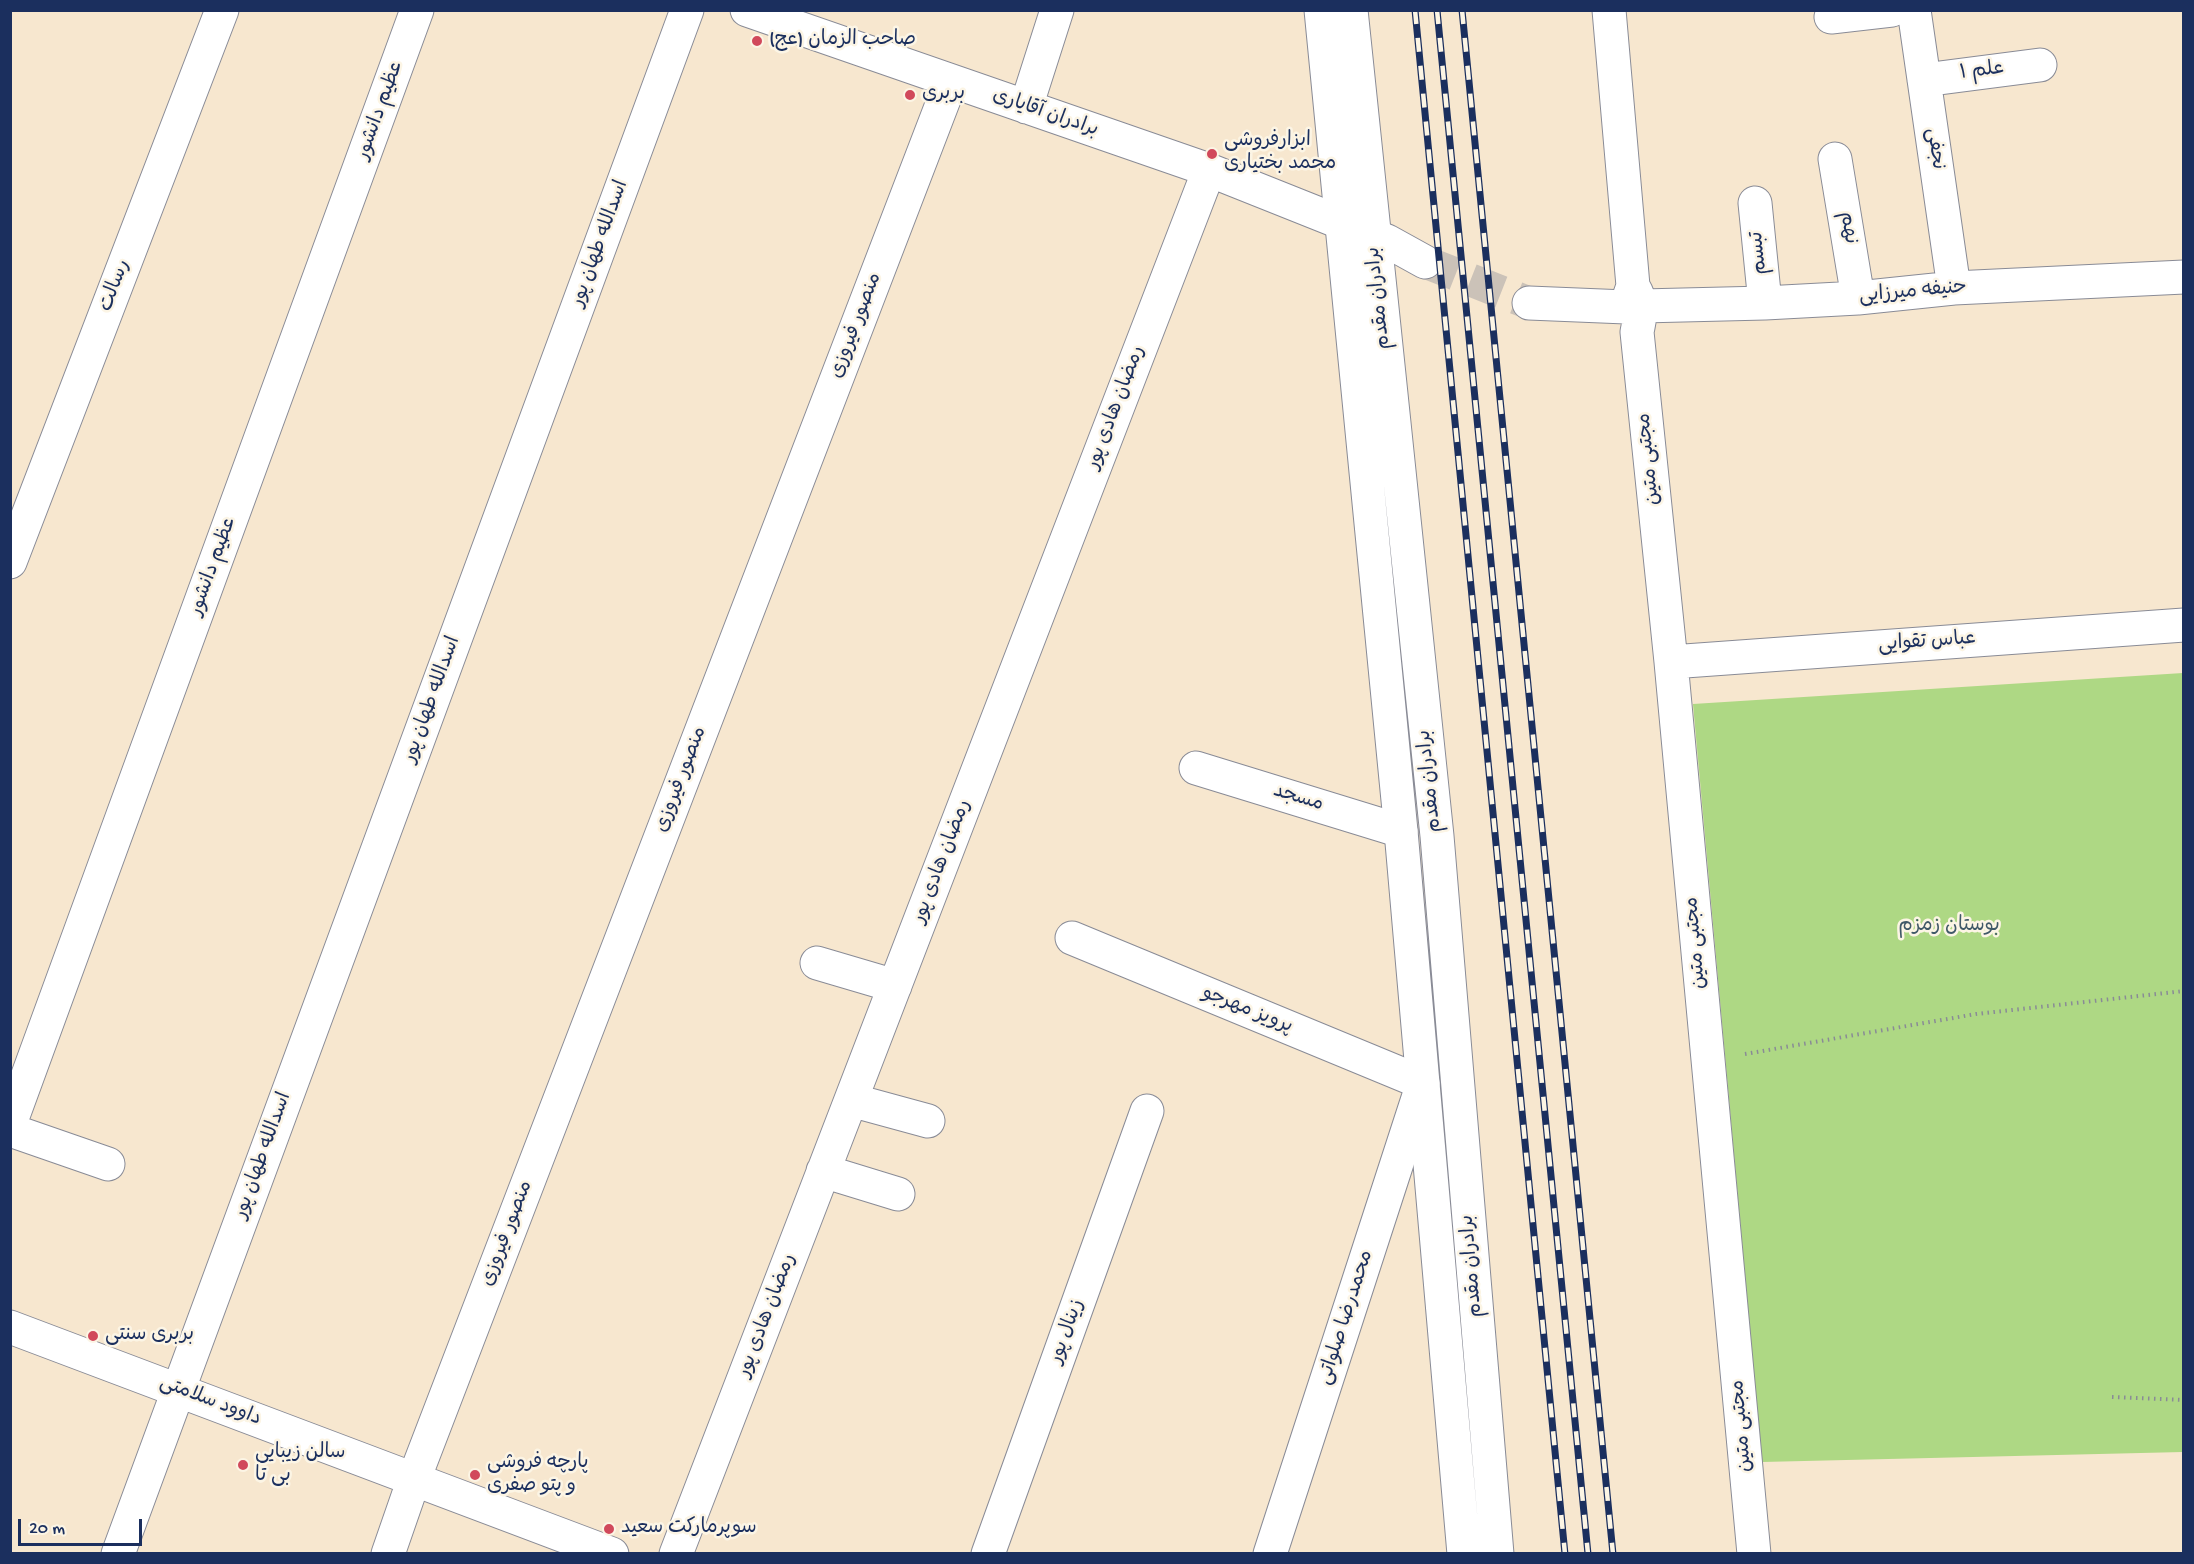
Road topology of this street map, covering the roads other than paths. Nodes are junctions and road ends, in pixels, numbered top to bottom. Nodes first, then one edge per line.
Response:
1 (222, 10) edge
2 (417, 10) edge
3 (687, 10) edge
4 (1057, 10) edge
5 (1321, 10) edge
6 (1351, 10) edge
7 (1609, 10) edge
8 (1892, 10) edge
9 (1914, 10) edge
10 (748, 11) edge
11 (1831, 16) dead end
12 (2040, 65) dead end
13 (1924, 80) junction
14 (951, 81) junction
15 (1026, 107) junction
16 (1835, 159) dead end
17 (1209, 170) junction
18 (1755, 203) dead end
19 (1340, 223) junction
20 (1373, 235) junction
21 (1425, 262) tunnel mouth
22 (2184, 277) edge
23 (1954, 288) junction
24 (1858, 298) junction
25 (1529, 303) tunnel mouth
26 (1766, 303) junction
27 (1634, 308) junction
28 (10, 562) edge
29 (2184, 625) edge
30 (1671, 662) junction
31 (1196, 768) dead end
32 (1401, 831) junction
33 (1072, 938) dead end
34 (817, 963) dead end
35 (895, 986) junction
36 (1423, 1083) junction
37 (851, 1100) junction
38 (1147, 1111) dead end
39 (928, 1121) dead end
40 (10, 1124) edge
41 (10, 1130) edge
42 (108, 1164) dead end
43 (823, 1171) junction
44 (898, 1194) dead end
45 (10, 1327) edge
46 (178, 1390) junction
47 (414, 1479) junction
48 (118, 1554) edge
49 (388, 1554) edge
50 (612, 1554) edge
51 (676, 1554) edge
52 (988, 1554) edge
53 (1270, 1554) edge
54 (1464, 1554) edge
55 (1497, 1554) edge
56 (1754, 1554) edge

1 - 28 street, رسالت
2 - 40 street, عظیم دانشور
3 - 46 street, اسدالله طهان پور
4 - 15 street
5 - 19 street, برادران مقدم
6 - 20 street, برادران مقدم
7 - 27 street, مجتبی متین
8 - 11 street
9 - 13 street, نجفی
10 - 14 street, برادران آقایاری
12 - 13 street, علم ۱
13 - 23 street, نجفی
14 - 15 street, برادران آقایاری
14 - 47 street, منصور فیروزی
15 - 17 street, برادران آقایاری
16 - 24 street, نهم
17 - 19 street, برادران آقایاری
17 - 35 street, رمضان هادی پور
18 - 26 street, تبسم
19 - 20 street, برادران آقایاری
19 - 32 street, برادران مقدم
20 - 21 street, برادران آقایاری
20 - 55 street, برادران مقدم
22 - 23 street, حنیفه میرزایی
23 - 24 street, حنیفه میرزایی
24 - 26 street, حنیفه میرزایی
25 - 27 street, حنیفه میرزایی
26 - 27 street, حنیفه میرزایی
27 - 30 street, مجتبی متین
29 - 30 street, عباس تقوایی
30 - 56 street, مجتبی متین
31 - 32 street, مسجد
32 - 36 street, برادران مقدم
33 - 36 street, پرویز مهرجو
34 - 35 street
35 - 37 street, رمضان هادی پور
36 - 53 street, محمدرضا صلواتی
36 - 54 street, برادران مقدم
37 - 39 street
37 - 43 street, رمضان هادی پور
38 - 52 street, زینال پور
41 - 42 street
43 - 44 street
43 - 51 street, رمضان هادی پور
45 - 46 street, داوود سلامتی
46 - 47 street, داوود سلامتی
46 - 48 street, اسدالله طهان پور
47 - 49 street, منصور فیروزی
47 - 50 street, داوود سلامتی

